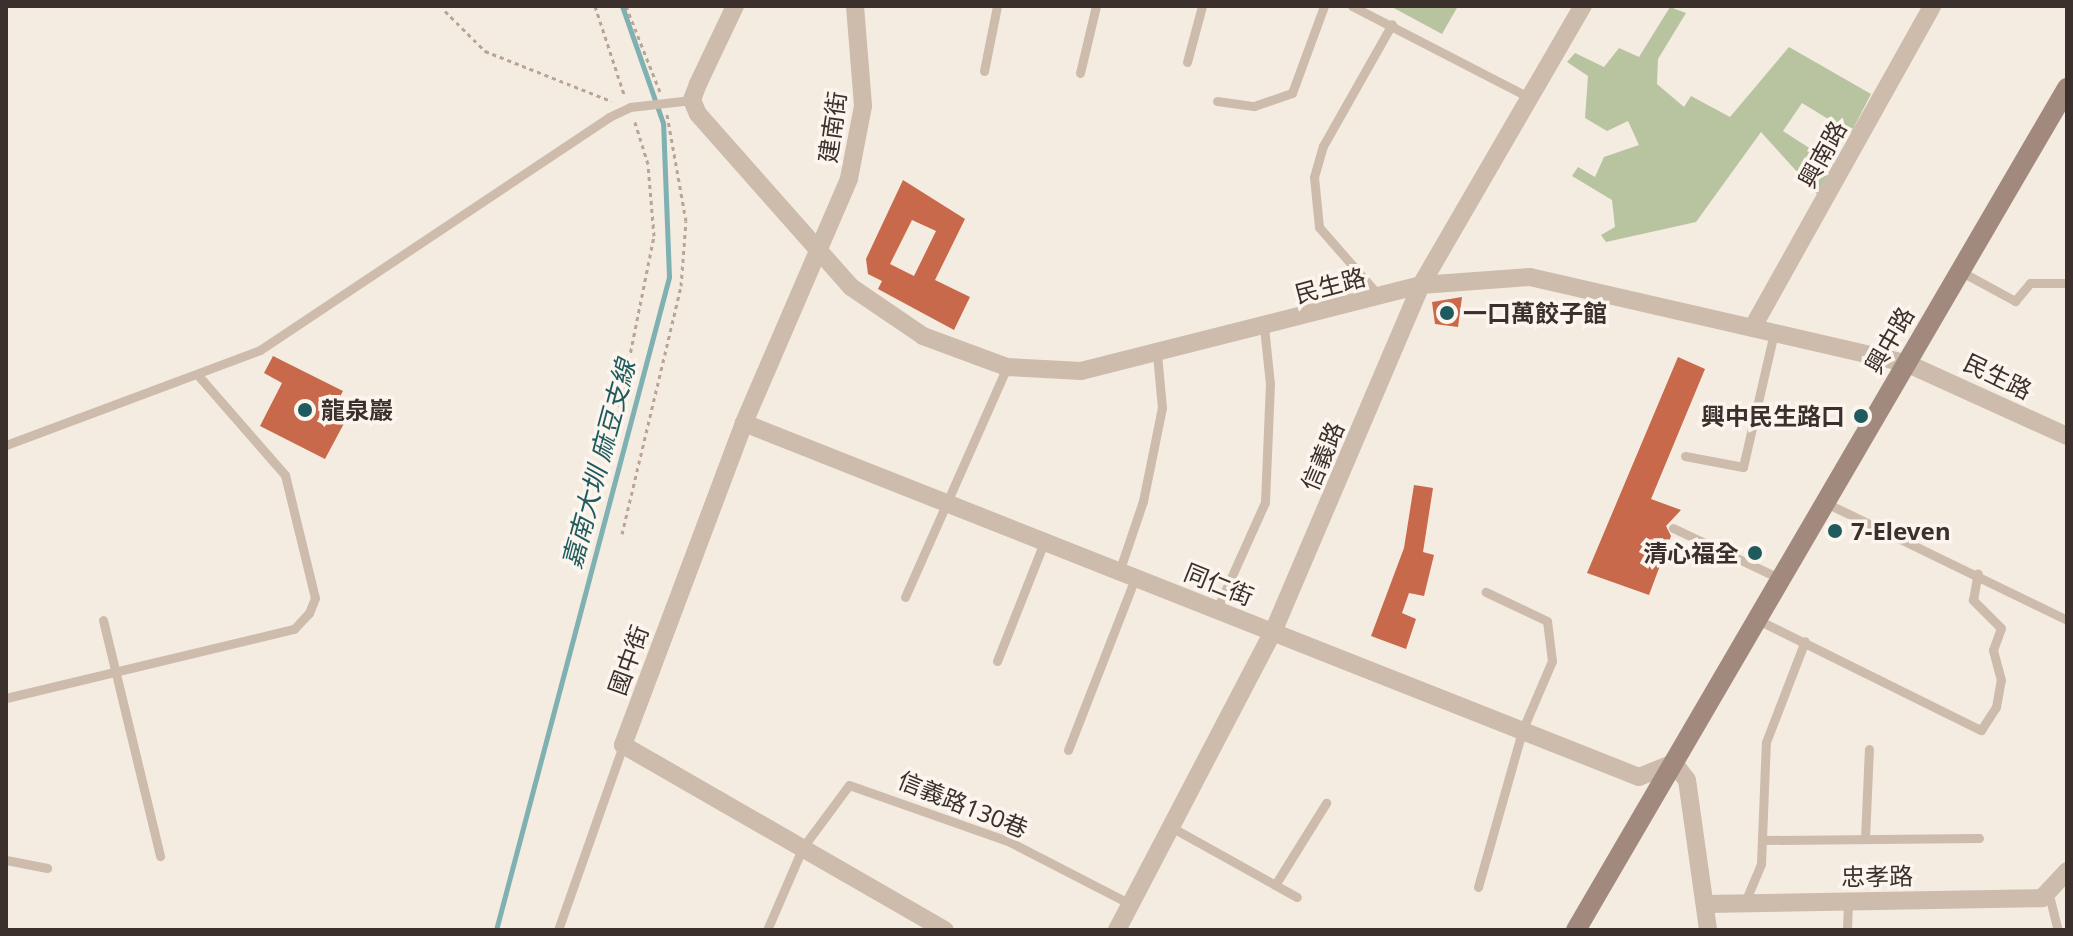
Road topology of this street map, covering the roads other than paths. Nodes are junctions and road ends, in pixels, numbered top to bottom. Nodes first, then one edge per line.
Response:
1 (735, 6) edge
2 (855, 6) edge
3 (997, 6) edge
4 (1096, 6) edge
5 (1202, 6) edge
6 (1324, 6) edge
7 (1352, 6) edge
8 (1583, 6) edge
9 (1932, 6) edge
10 (1392, 24) junction
11 (1187, 62) dead end
12 (984, 71) dead end
13 (1080, 73) dead end
14 (2067, 88) edge
15 (1530, 98) junction
16 (692, 100) junction
17 (1217, 101) dead end
18 (816, 248) junction
19 (1960, 271) junction
20 (2067, 283) edge
21 (1421, 285) junction
22 (1380, 297) junction
23 (1754, 325) junction
24 (1264, 327) junction
25 (1775, 331) junction
26 (1157, 354) junction
27 (1906, 363) junction
28 (1007, 367) junction
29 (197, 374) junction
30 (744, 423) junction
31 (2067, 436) edge
32 (6, 445) edge
33 (1685, 456) dead end
34 (947, 501) junction
35 (1825, 502) junction
36 (1673, 528) dead end
37 (1046, 539) junction
38 (1128, 572) junction
39 (1978, 573) junction
40 (1779, 578) junction
41 (1486, 592) dead end
42 (905, 597) dead end
43 (1217, 609) junction
44 (1756, 619) junction
45 (103, 620) dead end
46 (2067, 620) edge
47 (1273, 632) junction
48 (1805, 641) junction
49 (997, 661) dead end
50 (114, 671) junction
51 (6, 698) edge
52 (1522, 731) junction
53 (623, 745) junction
54 (1869, 749) dead end
55 (1068, 750) dead end
56 (1674, 763) junction
57 (1326, 803) dead end
58 (1170, 826) junction
59 (1979, 838) dead end
60 (1865, 839) junction
61 (1764, 840) junction
62 (803, 847) junction
63 (160, 856) dead end
64 (6, 860) edge
65 (47, 868) dead end
66 (2060, 884) edge
67 (1275, 885) junction
68 (1478, 887) dead end
69 (1297, 897) dead end
70 (1848, 901) junction
71 (1745, 902) junction
72 (1130, 904) junction
73 (1706, 904) junction
74 (558, 930) edge
75 (767, 930) edge
76 (945, 930) edge
77 (1117, 930) edge
78 (1576, 930) edge
79 (1708, 930) edge
80 (1847, 930) edge
81 (2058, 930) edge

1 - 16 street
2 - 18 street, 建南街
3 - 12 lane
4 - 13 lane
5 - 11 lane
6 - 17 lane
7 - 10 lane
8 - 15 street, 信義路
9 - 23 street, 興南路
10 - 15 lane
10 - 22 lane
14 - 19 main road, 興中路
15 - 21 street, 信義路
16 - 18 street, 民生路
16 - 29 lane
18 - 28 street, 民生路
18 - 30 street, 國中街
19 - 20 lane
19 - 27 main road, 興中路
21 - 22 street, 民生路
21 - 23 street, 民生路
21 - 47 street, 信義路
22 - 24 street, 民生路
23 - 25 street, 民生路
24 - 26 street, 民生路
24 - 43 lane
25 - 27 street, 民生路
25 - 33 lane
26 - 28 street, 民生路
26 - 38 lane
27 - 31 street, 民生路
27 - 35 main road, 興中路
28 - 34 lane
29 - 32 lane
29 - 50 lane
30 - 34 street, 同仁街
30 - 53 street, 國中街
34 - 37 street, 同仁街
34 - 42 lane
35 - 39 lane
35 - 40 main road, 興中路
36 - 40 lane
37 - 38 street, 同仁街
37 - 49 lane
38 - 43 street, 同仁街
38 - 55 lane
39 - 46 lane
39 - 48 lane
40 - 44 main road, 興中路
41 - 52 lane
43 - 47 street, 同仁街
44 - 48 lane
44 - 56 main road, 興中路
45 - 50 lane
47 - 52 street, 同仁街
47 - 58 street, 信義路
48 - 61 lane
50 - 51 lane
50 - 63 lane
52 - 56 street, 同仁街
52 - 68 lane
53 - 62 street
53 - 74 lane
54 - 60 lane
56 - 73 street
56 - 78 main road, 興中路
57 - 67 lane
58 - 67 lane
58 - 72 street, 信義路
59 - 60 lane
60 - 61 lane
61 - 71 lane
62 - 72 lane, 信義路130巷
62 - 75 lane, 信義路130巷
62 - 76 street
64 - 65 lane
66 - 70 street, 忠孝路
66 - 81 lane, 忠孝路
67 - 69 lane
70 - 71 street, 忠孝路
70 - 80 lane
71 - 73 street, 忠孝路
72 - 77 street, 信義路
73 - 79 street

